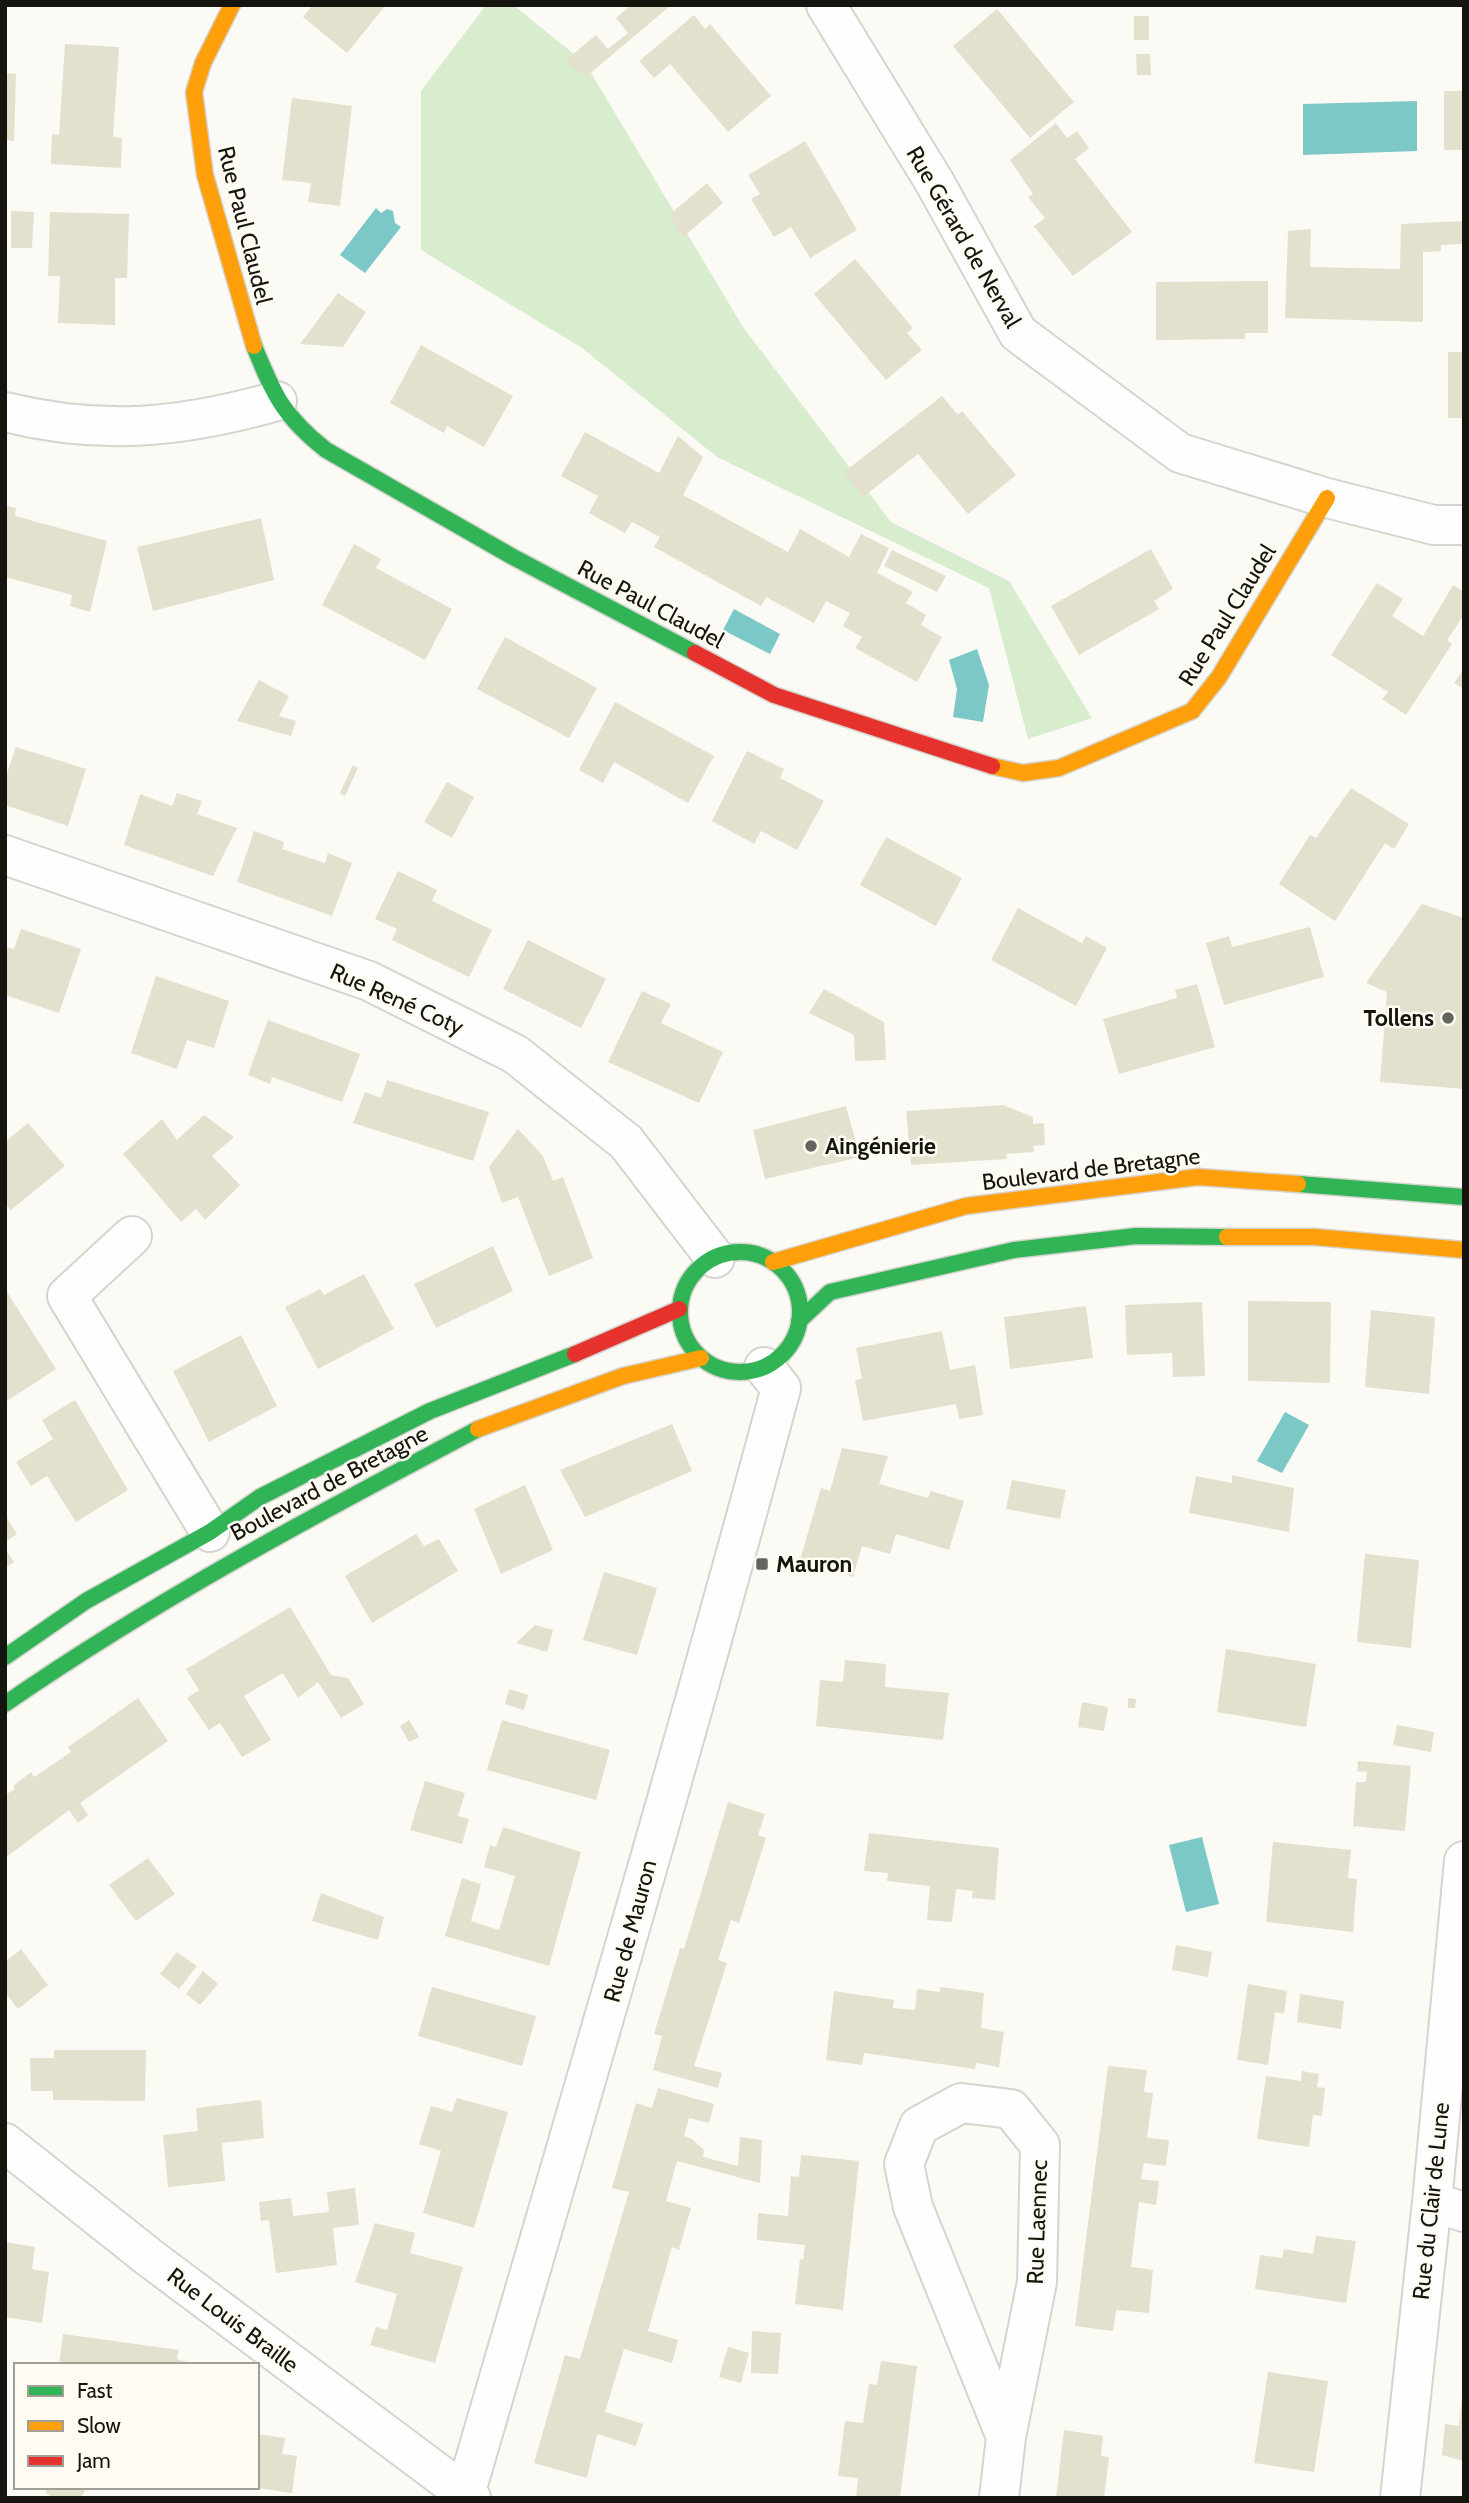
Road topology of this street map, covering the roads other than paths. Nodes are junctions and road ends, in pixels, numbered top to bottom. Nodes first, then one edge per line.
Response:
1 (232, 5) edge
2 (826, 5) edge
3 (277, 401) junction
4 (5, 412) edge
5 (1326, 498) junction
6 (1464, 525) edge
7 (5, 855) edge
8 (1464, 1197) edge
9 (132, 1236) dead end
10 (1464, 1250) edge
11 (715, 1258) junction
12 (773, 1262) junction
13 (679, 1309) junction
14 (799, 1321) junction
15 (701, 1358) junction
16 (764, 1367) junction
17 (210, 1532) junction
18 (5, 1657) edge
19 (5, 1704) edge
20 (1464, 1861) edge
21 (5, 2143) edge
22 (1448, 2207) edge
23 (1006, 2437) junction
24 (467, 2496) edge
25 (999, 2498) edge
26 (1400, 2498) edge

1 - 3 main road, Rue Paul Claudel
2 - 5 street, Rue Gérard de Nerval
3 - 4 street
3 - 5 main road, Rue Paul Claudel
5 - 6 street, Rue Gérard de Nerval
7 - 11 street, Rue René Coty
8 - 12 main road, Boulevard de Bretagne
9 - 17 street
10 - 14 main road
11 - 12 main road
11 - 13 main road
12 - 14 main road
13 - 15 main road
13 - 17 main road, Boulevard de Bretagne
14 - 16 main road
15 - 16 main road
15 - 19 main road, Boulevard de Bretagne
16 - 24 street, Rue de Mauron
17 - 18 main road, Boulevard de Bretagne
20 - 22 street, Rue du Clair de Lune
21 - 24 street, Rue Louis Braille
22 - 26 street, Rue du Clair de Lune
23 - 23 street, Rue Laennec
23 - 25 street, Rue Laennec

